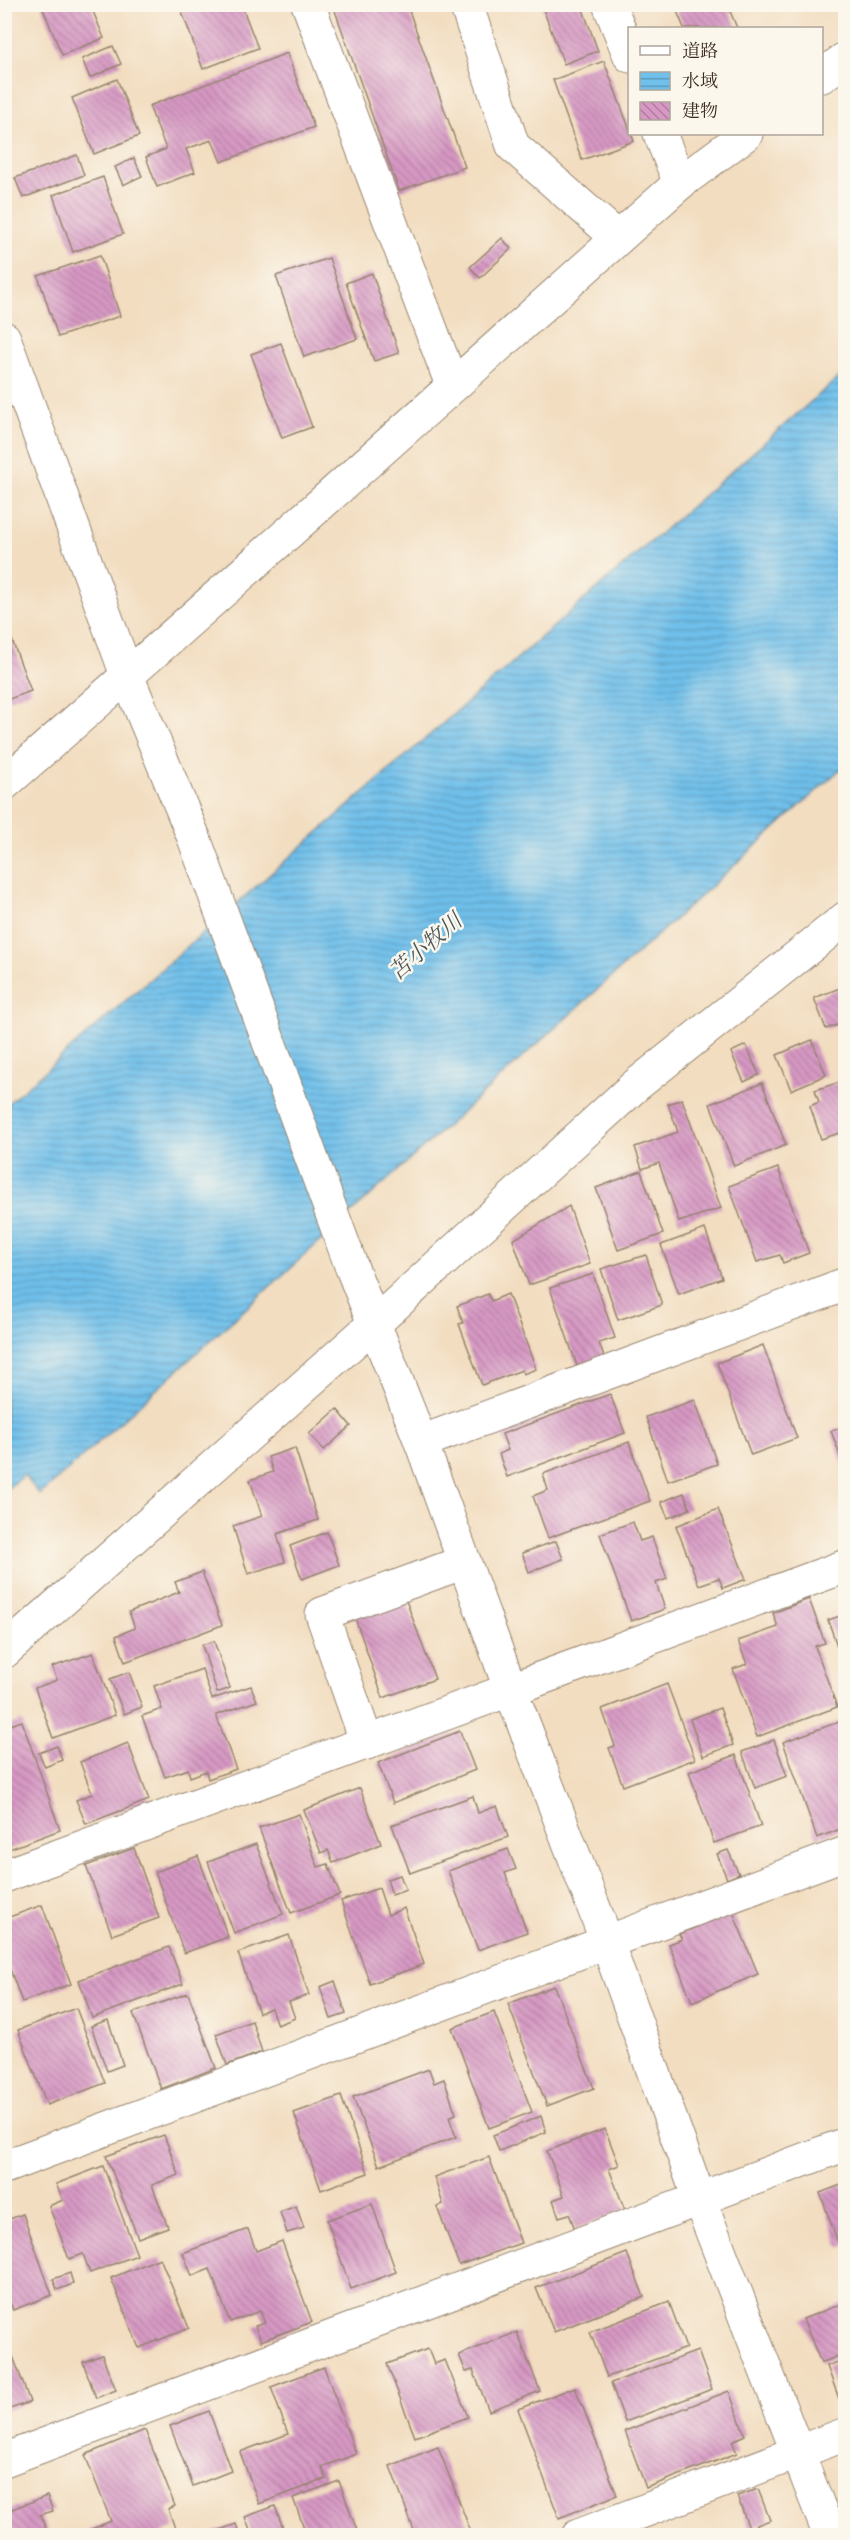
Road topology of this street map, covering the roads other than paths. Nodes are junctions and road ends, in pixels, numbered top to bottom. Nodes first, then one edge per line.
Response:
1 (308, 4) edge
2 (466, 4) edge
3 (609, 4) edge
4 (628, 51) edge
5 (846, 58) edge
6 (823, 75) edge
7 (660, 135) edge
8 (745, 135) edge
9 (680, 183) junction
10 (618, 238) junction
11 (4, 338) edge
12 (452, 385) junction
13 (128, 678) junction
14 (4, 784) edge
15 (846, 918) edge
16 (846, 1284) edge
17 (374, 1324) junction
18 (421, 1442) junction
19 (464, 1562) junction
20 (846, 1566) edge
21 (4, 1652) edge
22 (511, 1691) junction
23 (367, 1743) junction
24 (846, 1853) edge
25 (4, 1876) edge
26 (607, 1942) junction
27 (846, 2144) edge
28 (4, 2167) edge
29 (699, 2198) junction
30 (846, 2434) edge
31 (798, 2452) junction
32 (4, 2460) edge
33 (578, 2535) edge
34 (830, 2535) edge

1 - 12 street
2 - 10 street
3 - 4 street
5 - 6 street
7 - 9 street
8 - 9 street
9 - 10 street
10 - 12 street
11 - 13 street
12 - 13 street
13 - 14 street
13 - 17 street
15 - 17 street
16 - 18 street
17 - 18 street
17 - 21 street
18 - 19 street
19 - 22 street
19 - 23 street
20 - 22 street
22 - 23 street
22 - 26 street
23 - 25 street
24 - 26 street
26 - 28 street
26 - 29 street
27 - 29 street
29 - 31 street
29 - 32 street
30 - 31 street
31 - 33 street
31 - 34 street

